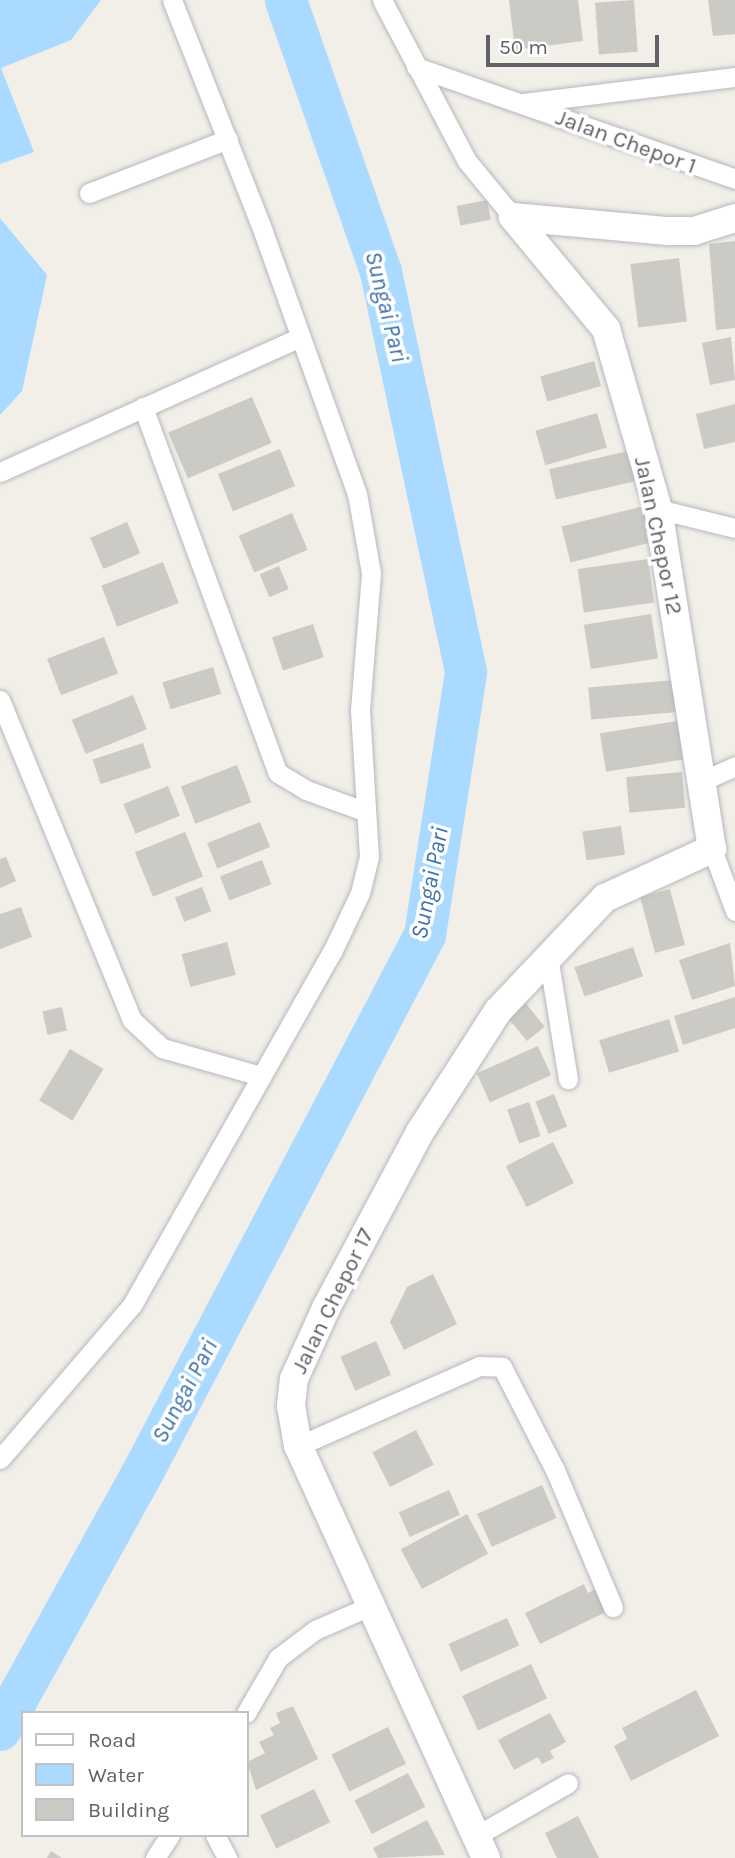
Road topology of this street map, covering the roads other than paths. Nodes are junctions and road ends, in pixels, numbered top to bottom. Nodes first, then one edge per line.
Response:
1 (172, 0) edge
2 (382, 0) edge
3 (416, 67) junction
4 (735, 77) edge
5 (519, 104) junction
6 (228, 139) junction
7 (735, 179) edge
8 (89, 193) dead end
9 (513, 217) junction
10 (735, 218) edge
11 (298, 338) junction
12 (143, 407) junction
13 (0, 472) edge
14 (658, 509) junction
15 (735, 528) edge
16 (0, 700) edge
17 (735, 766) edge
18 (702, 781) junction
19 (364, 811) junction
20 (712, 849) junction
21 (735, 911) edge
22 (548, 957) junction
23 (260, 1076) junction
24 (568, 1079) dead end
25 (298, 1446) junction
26 (0, 1459) edge
27 (368, 1607) junction
28 (613, 1607) dead end
29 (247, 1711) edge
30 (568, 1783) dead end
31 (169, 1837) edge
32 (216, 1837) edge
33 (481, 1847) edge
34 (155, 1858) edge
35 (227, 1858) edge

1 - 6 street
2 - 3 street
3 - 5 street, Jalan Chepor 1
3 - 9 street
4 - 5 street, Jalan Chepor 1
5 - 7 street, Jalan Chepor 1
6 - 8 street
6 - 11 street
9 - 10 street
9 - 14 street, Jalan Chepor 12
11 - 12 street
11 - 19 street
12 - 13 street
12 - 19 street
14 - 15 street
14 - 18 street, Jalan Chepor 12
16 - 23 street
17 - 18 street
18 - 20 street, Jalan Chepor 12
19 - 23 street
20 - 21 street
20 - 22 street, Jalan Chepor 17
22 - 24 street
22 - 25 street, Jalan Chepor 17
23 - 26 street
25 - 27 street, Jalan Chepor 17
25 - 28 street
27 - 29 street
27 - 33 street, Jalan Chepor 17
30 - 33 street
31 - 34 street
32 - 35 street

